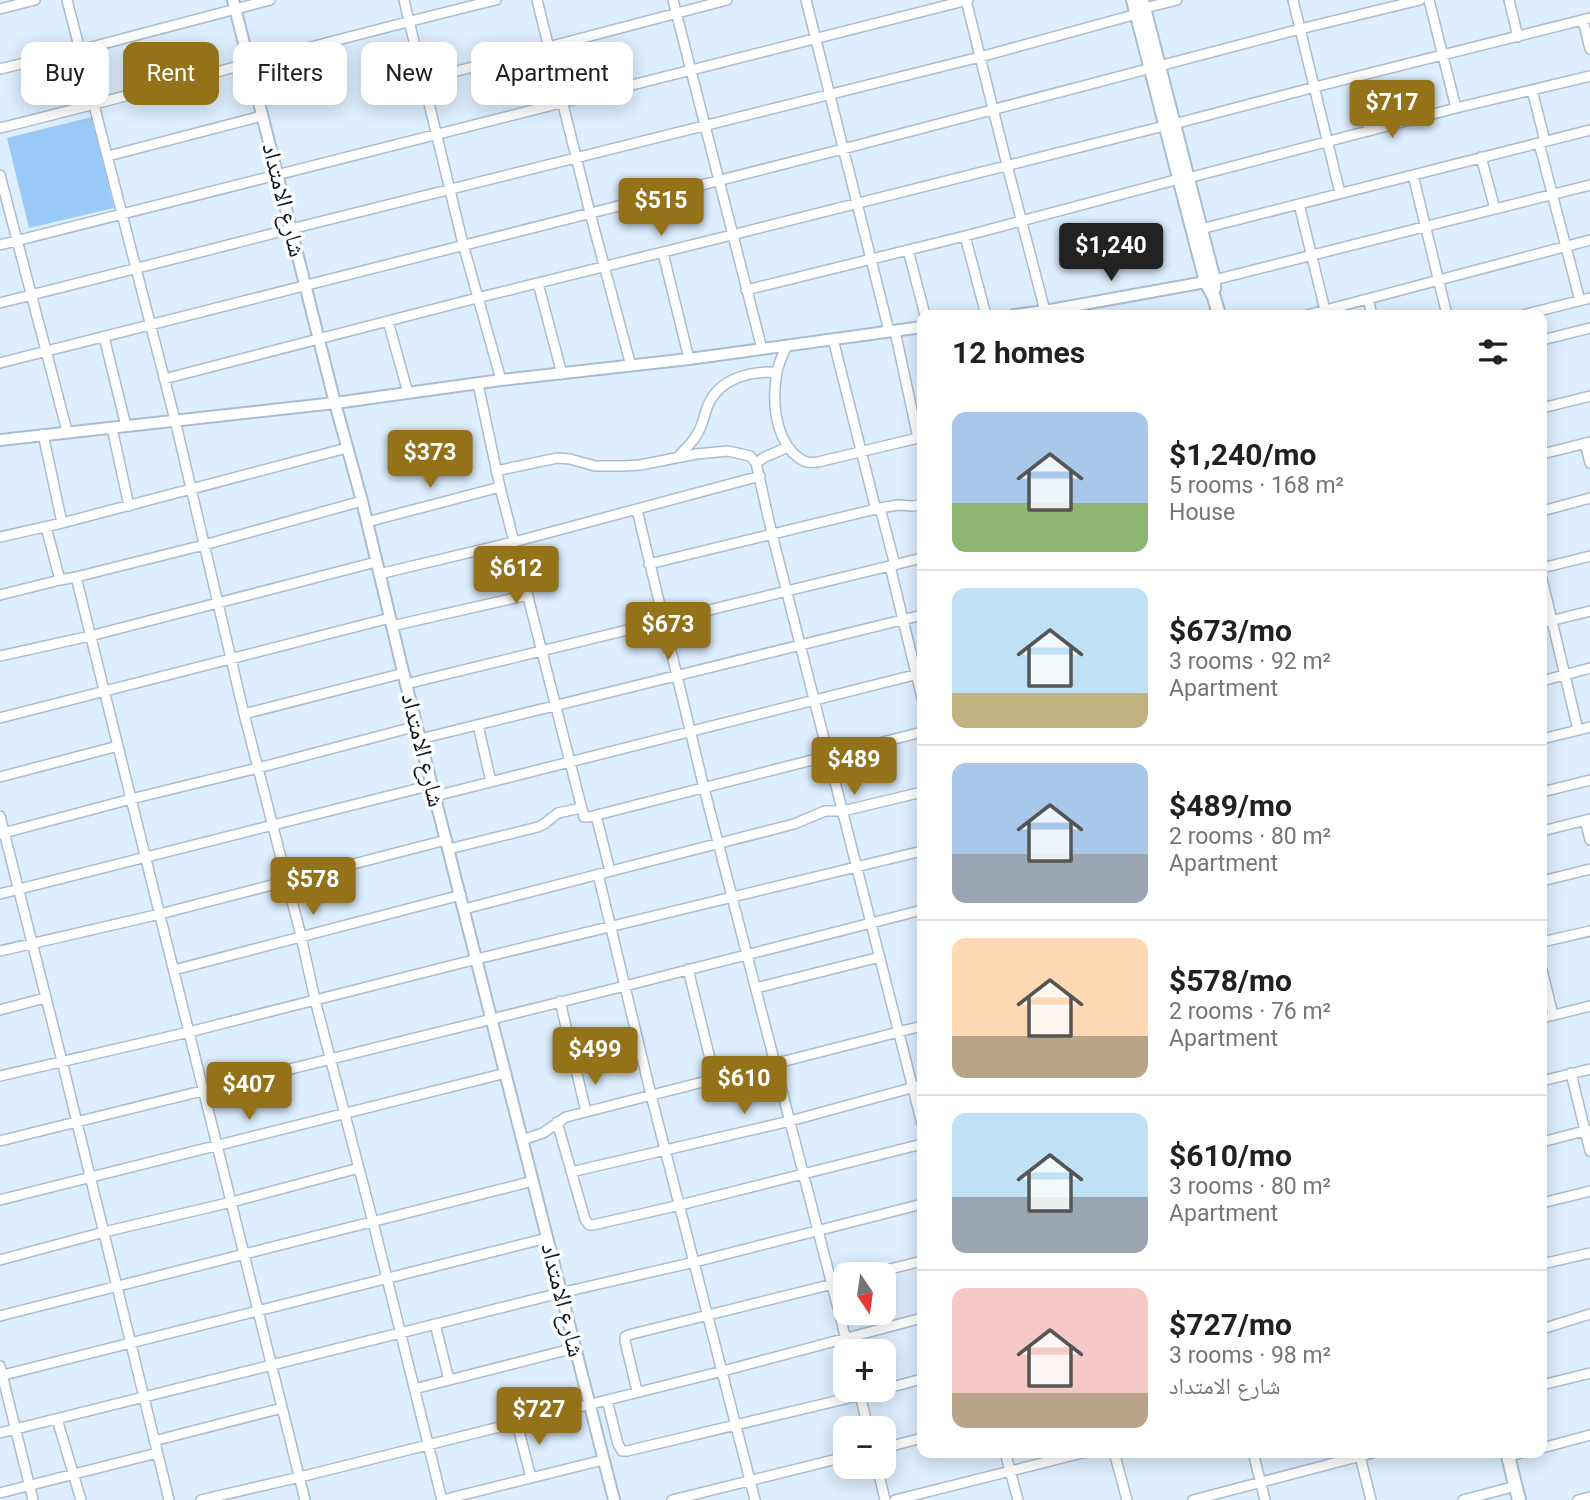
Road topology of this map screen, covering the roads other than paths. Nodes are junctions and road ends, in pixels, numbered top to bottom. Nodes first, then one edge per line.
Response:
1 (36, 0) edge
2 (67, 0) edge
3 (270, 0) edge
4 (404, 0) edge
5 (496, 0) edge
6 (537, 0) edge
7 (673, 0) edge
8 (727, 0) edge
9 (806, 0) edge
10 (967, 0) edge
11 (1177, 0) edge
12 (1293, 0) edge
13 (1372, 0) edge
14 (1420, 0) edge
15 (1429, 0) edge
16 (1509, 0) edge
17 (1136, 4) edge
18 (234, 5) edge
19 (0, 9) edge
20 (1374, 12) junction
21 (676, 13) junction
22 (1586, 19) edge
23 (409, 21) junction
24 (1300, 29) junction
25 (1518, 37) junction
26 (814, 38) junction
27 (78, 42) edge
28 (107, 42) edge
29 (244, 42) edge
30 (327, 42) edge
31 (414, 42) edge
32 (548, 42) edge
33 (564, 42) edge
34 (1590, 49) edge
35 (1443, 55) junction
36 (980, 57) junction
37 (21, 64) edge
38 (233, 66) edge
39 (1155, 67) junction
40 (0, 69) edge
41 (691, 71) junction
42 (1590, 76) edge
43 (1356, 77) junction
44 (633, 86) edge
45 (1315, 87) junction
46 (1532, 90) junction
47 (829, 94) junction
48 (109, 101) edge
49 (94, 105) joint
50 (259, 105) edge
51 (429, 105) edge
52 (555, 105) edge
53 (563, 105) edge
54 (1456, 108) junction
55 (993, 110) junction
56 (262, 116) junction
57 (1169, 125) junction
58 (705, 126) junction
59 (0, 128) edge
60 (1590, 130) edge
61 (1369, 131) junction
62 (436, 135) junction
63 (1328, 142) junction
64 (1542, 142) junction
65 (843, 149) junction
66 (108, 156) junction
67 (1482, 157) junction
68 (576, 158) junction
69 (1007, 165) junction
70 (277, 174) junction
71 (1413, 174) junction
72 (1183, 178) junction
73 (719, 181) junction
74 (1, 182) edge
75 (1590, 185) edge
76 (449, 190) junction
77 (1340, 193) junction
78 (1553, 195) junction
79 (857, 204) junction
80 (1299, 204) junction
81 (1495, 209) junction
82 (123, 213) junction
83 (590, 213) junction
84 (1021, 221) junction
85 (1425, 227) junction
86 (291, 229) junction
87 (1201, 229) junction
88 (732, 235) junction
89 (965, 236) junction
90 (17, 240) junction
91 (1590, 240) edge
92 (463, 244) junction
93 (0, 245) edge
94 (1566, 247) junction
95 (908, 250) junction
96 (663, 253) junction
97 (1312, 256) junction
98 (871, 259) junction
99 (604, 266) junction
100 (136, 268) junction
101 (1210, 281) junction
102 (1438, 281) junction
103 (538, 283) junction
104 (305, 285) junction
105 (746, 290) junction
106 (31, 296) junction
107 (477, 298) junction
108 (1368, 299) junction
109 (1585, 299) edge
110 (0, 303) edge
111 (924, 310) edge
112 (985, 310) edge
113 (1045, 310) edge
114 (1050, 310) edge
115 (1218, 310) edge
116 (1325, 310) joint
117 (1371, 310) edge
118 (1446, 310) edge
119 (1542, 310) edge
120 (388, 321) junction
121 (150, 326) junction
122 (917, 328) edge
123 (1590, 328) edge
124 (892, 331) junction
125 (104, 337) junction
126 (319, 339) junction
127 (833, 339) junction
128 (1547, 339) edge
129 (787, 346) junction
130 (762, 349) junction
131 (47, 352) junction
132 (689, 359) junction
133 (0, 363) edge
134 (631, 366) junction
135 (777, 372) junction
136 (562, 373) junction
137 (164, 379) junction
138 (501, 380) junction
139 (478, 384) junction
140 (408, 393) junction
141 (1590, 396) edge
142 (335, 403) junction
143 (1547, 407) edge
144 (175, 420) junction
145 (126, 426) junction
146 (917, 426) edge
147 (112, 428) junction
148 (67, 431) junction
149 (43, 434) junction
150 (917, 438) edge
151 (0, 440) edge
152 (1588, 442) edge
153 (788, 447) junction
154 (347, 448) junction
155 (862, 452) junction
156 (1547, 453) edge
157 (678, 457) junction
158 (757, 463) junction
159 (1590, 463) edge
160 (496, 471) junction
161 (760, 476) junction
162 (500, 487) junction
163 (191, 489) junction
164 (1590, 498) edge
165 (362, 501) junction
166 (917, 505) edge
167 (129, 506) junction
168 (878, 509) junction
169 (636, 510) junction
170 (1547, 510) edge
171 (367, 522) junction
172 (62, 523) junction
173 (46, 527) junction
174 (772, 534) junction
175 (0, 537) edge
176 (514, 541) junction
177 (204, 545) junction
178 (1590, 556) edge
179 (917, 559) edge
180 (376, 562) junction
181 (649, 564) junction
182 (893, 565) junction
183 (1547, 567) edge
184 (379, 574) junction
185 (76, 577) junction
186 (60, 580) junction
187 (787, 592) junction
188 (528, 594) junction
189 (0, 595) edge
190 (218, 603) junction
191 (1590, 611) edge
192 (917, 616) edge
193 (903, 620) junction
194 (664, 621) junction
195 (391, 622) junction
196 (1547, 622) edge
197 (90, 636) junction
198 (800, 644) junction
199 (541, 651) junction
200 (0, 656) edge
201 (231, 659) junction
202 (917, 667) edge
203 (1590, 668) edge
204 (677, 675) junction
205 (917, 675) edge
206 (1565, 675) junction
207 (405, 679) junction
208 (1547, 680) edge
209 (104, 692) junction
210 (815, 701) junction
211 (556, 706) junction
212 (244, 714) junction
213 (0, 718) edge
214 (478, 725) junction
215 (417, 726) junction
216 (1590, 727) edge
217 (1578, 730) junction
218 (691, 732) junction
219 (917, 733) edge
220 (1547, 738) edge
221 (420, 739) junction
222 (118, 747) junction
223 (829, 756) junction
224 (571, 763) junction
225 (258, 768) junction
226 (0, 777) edge
227 (1590, 780) edge
228 (491, 782) junction
229 (704, 788) junction
230 (434, 791) junction
231 (1547, 791) edge
232 (917, 793) edge
233 (131, 799) junction
234 (581, 808) junction
235 (843, 811) junction
236 (596, 815) junction
237 (0, 816) edge
238 (1587, 819) edge
239 (273, 825) junction
240 (1547, 830) edge
241 (2, 833) edge
242 (1590, 840) edge
243 (719, 843) junction
244 (448, 844) junction
245 (917, 852) edge
246 (146, 856) junction
247 (857, 867) junction
248 (1590, 869) edge
249 (610, 871) junction
250 (598, 874) junction
251 (288, 880) junction
252 (1547, 880) edge
253 (19, 890) junction
254 (0, 894) edge
255 (461, 895) junction
256 (733, 897) junction
257 (464, 909) junction
258 (917, 911) edge
259 (160, 914) junction
260 (871, 923) junction
261 (611, 926) junction
262 (1590, 931) edge
263 (301, 936) junction
264 (1547, 941) edge
265 (32, 943) junction
266 (0, 951) edge
267 (748, 954) junction
268 (880, 957) junction
269 (477, 959) junction
270 (688, 969) junction
271 (174, 970) junction
272 (625, 986) junction
273 (756, 988) junction
274 (1547, 990) edge
275 (46, 998) junction
276 (315, 1000) junction
277 (560, 1002) junction
278 (1590, 1007) edge
279 (0, 1010) edge
280 (1553, 1015) junction
281 (1547, 1017) edge
282 (492, 1019) junction
283 (917, 1027) edge
284 (189, 1032) junction
285 (899, 1032) junction
286 (331, 1059) junction
287 (62, 1061) junction
288 (775, 1063) junction
289 (1590, 1069) edge
290 (506, 1073) junction
291 (1571, 1073) junction
292 (0, 1076) edge
293 (715, 1079) junction
294 (1547, 1080) edge
295 (917, 1083) edge
296 (917, 1086) edge
297 (204, 1091) junction
298 (651, 1095) junction
299 (586, 1112) junction
300 (345, 1113) junction
301 (790, 1121) junction
302 (77, 1122) junction
303 (557, 1122) junction
304 (1587, 1130) edge
305 (522, 1140) junction
306 (0, 1141) edge
307 (1547, 1141) edge
308 (917, 1145) edge
309 (217, 1146) junction
310 (666, 1150) junction
311 (1590, 1151) edge
312 (359, 1168) junction
313 (571, 1172) junction
314 (803, 1174) junction
315 (89, 1176) junction
316 (533, 1181) junction
317 (1590, 1191) edge
318 (0, 1200) edge
319 (232, 1202) junction
320 (1547, 1202) edge
321 (680, 1205) junction
322 (917, 1205) edge
323 (373, 1222) junction
324 (818, 1231) junction
325 (104, 1232) junction
326 (547, 1238) junction
327 (1590, 1253) edge
328 (244, 1255) junction
329 (0, 1260) edge
330 (695, 1262) junction
331 (917, 1262) edge
332 (1547, 1264) edge
333 (896, 1268) edge
334 (387, 1279) junction
335 (831, 1284) junction
336 (116, 1287) junction
337 (561, 1293) junction
338 (258, 1311) junction
339 (1590, 1314) edge
340 (708, 1315) junction
341 (0, 1316) edge
342 (917, 1319) edge
343 (435, 1324) junction
344 (1547, 1327) edge
345 (400, 1333) junction
346 (846, 1339) joint
347 (833, 1342) edge
348 (130, 1343) junction
349 (575, 1348) junction
350 (271, 1366) junction
351 (723, 1371) junction
352 (1, 1372) edge
353 (1590, 1373) edge
354 (917, 1379) edge
355 (449, 1380) junction
356 (1547, 1384) edge
357 (896, 1385) edge
358 (414, 1389) junction
359 (637, 1391) junction
360 (143, 1397) junction
361 (833, 1399) edge
362 (607, 1400) junction
363 (589, 1405) junction
364 (282, 1408) junction
365 (57, 1419) junction
366 (517, 1423) junction
367 (736, 1425) junction
368 (16, 1429) junction
369 (0, 1433) edge
370 (1590, 1436) edge
371 (917, 1438) edge
372 (154, 1441) junction
373 (428, 1445) junction
374 (896, 1445) edge
375 (1547, 1447) edge
376 (157, 1453) junction
377 (1007, 1458) edge
378 (1063, 1458) edge
379 (1116, 1458) edge
380 (1254, 1458) edge
381 (1348, 1458) edge
382 (1360, 1458) edge
383 (1508, 1458) edge
384 (603, 1460) junction
385 (833, 1460) edge
386 (1010, 1472) junction
387 (74, 1475) junction
388 (300, 1478) junction
389 (531, 1478) junction
390 (880, 1479) edge
391 (750, 1480) junction
392 (1260, 1482) junction
393 (30, 1485) junction
394 (1516, 1486) junction
395 (0, 1493) edge
396 (1590, 1497) edge
397 (33, 1500) edge
398 (82, 1500) edge
399 (169, 1500) edge
400 (201, 1500) edge
401 (305, 1500) edge
402 (442, 1500) edge
403 (614, 1500) edge
404 (672, 1500) edge
405 (755, 1500) edge
406 (885, 1500) edge
407 (895, 1500) edge
408 (1017, 1500) edge
409 (1127, 1500) edge
410 (1193, 1500) edge
411 (1265, 1500) edge
412 (1371, 1500) edge
413 (1464, 1500) edge
414 (1519, 1500) edge
415 (1578, 1500) edge

1 - 19 street
2 - 27 street
3 - 18 street
4 - 23 street
5 - 23 street
6 - 32 street
7 - 21 street
8 - 21 street
9 - 26 street
10 - 26 street
10 - 36 street
11 - 17 street
12 - 24 street
13 - 20 street
14 - 20 street
15 - 35 street
16 - 25 street
17 - 36 street
17 - 39 main road
18 - 28 street
18 - 29 street, شارع الامتداد
20 - 24 street
21 - 33 street
21 - 41 street
22 - 25 street
22 - 34 street
23 - 30 street
23 - 31 street
24 - 39 street
24 - 45 street
25 - 35 street
26 - 41 street
26 - 47 street
35 - 43 street
35 - 54 street
36 - 47 street
36 - 55 street
37 - 40 street
38 - 48 street
39 - 55 street
39 - 57 main road
41 - 44 street
41 - 58 street
42 - 46 street
43 - 45 street
43 - 61 street
45 - 57 street
45 - 63 street
46 - 54 street
46 - 64 street
47 - 58 street
47 - 65 street
49 - 59 street
49 - 66 street
50 - 56 street, شارع الامتداد
51 - 62 street
52 - 62 street
53 - 68 street
54 - 61 street
55 - 65 street
55 - 69 street
56 - 66 street
56 - 70 street, شارع الامتداد
57 - 69 street
57 - 72 main road
58 - 68 street
58 - 73 street
60 - 64 street
61 - 63 street
62 - 70 street
62 - 76 street
63 - 72 street
63 - 77 street
64 - 67 street
64 - 78 street
65 - 73 street
65 - 79 street
66 - 82 street
67 - 71 street
67 - 81 street
68 - 76 street
68 - 83 street
69 - 79 street
69 - 84 street
70 - 82 street
70 - 86 street, شارع الامتداد
71 - 77 street
71 - 85 street
72 - 84 street
72 - 87 main road
72 - 101 main road
73 - 83 street
73 - 88 street
74 - 90 street
75 - 78 street
76 - 86 street
76 - 92 street
77 - 80 street
78 - 81 street
78 - 94 street
79 - 88 street
79 - 98 street
80 - 87 street
80 - 97 street
81 - 85 street
82 - 90 street
82 - 100 street
83 - 92 street
83 - 99 street
84 - 89 street
84 - 113 street
85 - 97 street
85 - 102 street
86 - 100 street
86 - 104 street, شارع الامتداد
87 - 101 main road
88 - 96 street
88 - 105 street
89 - 95 street
89 - 112 street
90 - 93 street
90 - 106 street
91 - 94 street
92 - 104 street
92 - 107 street
94 - 102 street
94 - 109 street
95 - 98 street
95 - 111 street
96 - 99 street
96 - 132 street
97 - 101 street
97 - 116 street
98 - 105 street
98 - 124 street
99 - 103 street
99 - 134 street
100 - 106 street
100 - 121 street
101 - 114 street
101 - 115 main road
102 - 108 street
102 - 118 street
103 - 107 street
103 - 136 street
104 - 121 street
104 - 126 street, شارع الامتداد
105 - 130 street
106 - 110 street
106 - 131 street
107 - 120 street
107 - 138 street
108 - 116 street
108 - 117 street
109 - 119 street
120 - 126 street
120 - 140 street
121 - 125 street
121 - 137 street
122 - 124 street
123 - 128 street
124 - 127 street
124 - 146 street
125 - 131 street
125 - 145 street
126 - 137 street
126 - 142 street, شارع الامتداد
127 - 129 street
127 - 155 street
129 - 130 street
129 - 135 street
130 - 132 street
131 - 133 street
131 - 148 street
132 - 134 street
134 - 136 street
135 - 153 street
135 - 157 street
136 - 138 street
137 - 144 street
138 - 139 street
139 - 140 street
139 - 160 street
140 - 142 street
141 - 143 street
142 - 144 street
142 - 154 street, شارع الامتداد
144 - 145 street
144 - 163 street
145 - 147 street
147 - 148 street
147 - 167 street
148 - 149 street
149 - 151 street
149 - 172 street
150 - 155 street
152 - 156 street
152 - 159 street
153 - 155 street
153 - 158 street
154 - 163 street
154 - 165 street, شارع الامتداد
155 - 168 street
157 - 158 street
157 - 160 street
158 - 161 street
160 - 162 street
161 - 169 street
161 - 174 street
162 - 171 street
162 - 176 street
163 - 167 street
163 - 177 street
164 - 170 street
165 - 171 street, شارع الامتداد
165 - 177 street
166 - 168 street
167 - 172 street
168 - 174 street
168 - 182 street
169 - 176 street
169 - 181 street
171 - 180 street, شارع الامتداد
172 - 173 street
173 - 175 street
173 - 186 street
174 - 181 street
174 - 187 street
176 - 184 street
176 - 188 street
177 - 185 street
177 - 190 street
178 - 183 street
179 - 182 street
180 - 184 street, شارع الامتداد
180 - 190 street
181 - 194 street
182 - 187 street
182 - 193 street
184 - 195 street, شارع الامتداد
185 - 186 street
185 - 197 street
186 - 189 street
187 - 194 street
187 - 198 street
188 - 195 street
188 - 199 street
190 - 197 street
190 - 201 street
191 - 196 street
192 - 193 street
193 - 198 street
193 - 202 street
194 - 199 street
194 - 204 street
195 - 201 street
195 - 207 street, شارع الامتداد
196 - 206 street
197 - 200 street
197 - 209 street
198 - 204 street
198 - 210 street
199 - 207 street
199 - 211 street
201 - 209 street
201 - 212 street
203 - 206 street
204 - 211 street
204 - 218 street
205 - 210 street
206 - 208 street
206 - 217 street
207 - 212 street
207 - 215 street, شارع الامتداد
209 - 213 street
209 - 222 street
210 - 218 street
210 - 223 street
211 - 214 street
211 - 224 street
212 - 225 street
214 - 221 street
214 - 228 street
215 - 221 street, شارع الامتداد
215 - 225 street
216 - 217 street
217 - 220 street
218 - 224 street
218 - 229 street
219 - 223 street
221 - 230 street, شارع الامتداد
222 - 226 street
222 - 233 street
223 - 229 street
223 - 235 street
224 - 228 street
224 - 234 street
225 - 233 street
225 - 239 street
227 - 231 street
228 - 230 street
229 - 236 street
229 - 243 street
230 - 239 street
230 - 244 street, شارع الامتداد
232 - 235 street
233 - 241 street
233 - 246 street
234 - 236 street
234 - 244 street
235 - 243 street
235 - 247 street
236 - 249 street
237 - 241 street
238 - 240 street
238 - 242 street
239 - 246 street
239 - 251 street
241 - 253 street
243 - 249 street
243 - 256 street
244 - 251 street
244 - 255 street, شارع الامتداد
245 - 247 street
246 - 253 street
246 - 259 street
247 - 256 street
247 - 260 street
248 - 252 street
249 - 250 street
250 - 257 street
250 - 261 street
251 - 259 street
251 - 263 street
253 - 254 street
253 - 265 street
255 - 257 street, شارع الامتداد
255 - 263 street
256 - 261 street
256 - 267 street
257 - 269 street, شارع الامتداد
258 - 260 street
259 - 265 street
259 - 271 street
260 - 267 street
260 - 268 street
261 - 269 street
261 - 272 street
262 - 264 street
263 - 271 street
263 - 276 street
265 - 266 street
265 - 275 street
267 - 270 street
267 - 273 street
268 - 273 street
268 - 285 street
269 - 276 street
269 - 282 street, شارع الامتداد
270 - 272 street
270 - 293 street
271 - 284 street
272 - 277 street
272 - 298 street
273 - 288 street
274 - 280 street
275 - 279 street
275 - 287 street
276 - 284 street
276 - 286 street
277 - 282 street
277 - 299 street
278 - 280 street
280 - 281 street
282 - 286 street
282 - 290 street, شارع الامتداد
283 - 285 street
284 - 287 street
284 - 297 street
285 - 288 street
285 - 295 street
286 - 297 street
286 - 300 street
287 - 292 street
287 - 302 street
288 - 293 street
288 - 301 street
289 - 291 street
290 - 300 street
290 - 305 street, شارع الامتداد
291 - 294 street
291 - 304 street
293 - 298 street
296 - 301 street
297 - 302 street
297 - 309 street
298 - 299 street
298 - 310 street
299 - 303 street
300 - 309 street
300 - 312 street
301 - 310 street
301 - 314 street
302 - 306 street
302 - 315 street
303 - 305 street
303 - 313 street
304 - 307 street
304 - 311 street
305 - 316 street, شارع الامتداد
308 - 314 street
309 - 315 street
309 - 319 street
310 - 313 street
310 - 321 street
312 - 319 street
312 - 323 street
313 - 321 street
314 - 321 street
314 - 324 street
315 - 318 street
315 - 325 street
316 - 323 street
316 - 326 street, شارع الامتداد
317 - 320 street
319 - 325 street
319 - 328 street
321 - 330 street
322 - 324 street
323 - 328 street
323 - 334 street
324 - 330 street
324 - 335 street
325 - 329 street
325 - 336 street
326 - 334 street
326 - 337 street, شارع الامتداد
327 - 332 street
328 - 336 street
328 - 338 street
330 - 337 street
330 - 340 street
331 - 333 street
334 - 338 street
334 - 345 street
335 - 340 street
335 - 346 street
336 - 341 street
336 - 348 street
337 - 343 street
337 - 349 street, شارع الامتداد
338 - 348 street
338 - 350 street
339 - 344 street
340 - 351 street
340 - 359 street
342 - 346 street
343 - 345 street
343 - 355 street
345 - 350 street
345 - 358 street
347 - 351 street
348 - 352 street
348 - 360 street
349 - 355 street
349 - 363 street, شارع الامتداد
350 - 360 street
350 - 364 street
351 - 359 street
351 - 367 street
352 - 368 street
353 - 356 street
354 - 357 street
355 - 358 street
358 - 373 street
359 - 362 street
360 - 365 street
360 - 372 street
361 - 367 street
362 - 363 street
362 - 367 street
363 - 366 street
363 - 384 street, شارع الامتداد
364 - 372 street
364 - 388 street
365 - 368 street
365 - 387 street
366 - 373 street
366 - 389 street
367 - 391 street
368 - 369 street
368 - 393 street
370 - 375 street
371 - 374 street
372 - 376 street
373 - 388 street
373 - 402 street
376 - 387 street
376 - 399 street
377 - 386 street
378 - 386 street
379 - 409 street
380 - 392 street
381 - 392 street
382 - 412 street
383 - 394 main road
384 - 389 street
384 - 403 street, شارع الامتداد
385 - 391 street
386 - 407 street
386 - 408 street
387 - 393 street
387 - 398 street
388 - 400 street
388 - 401 street
389 - 402 street
390 - 406 street
391 - 404 street
391 - 405 street
392 - 410 street
392 - 411 street
393 - 395 street
393 - 397 street
394 - 413 street
394 - 414 main road
396 - 415 street

